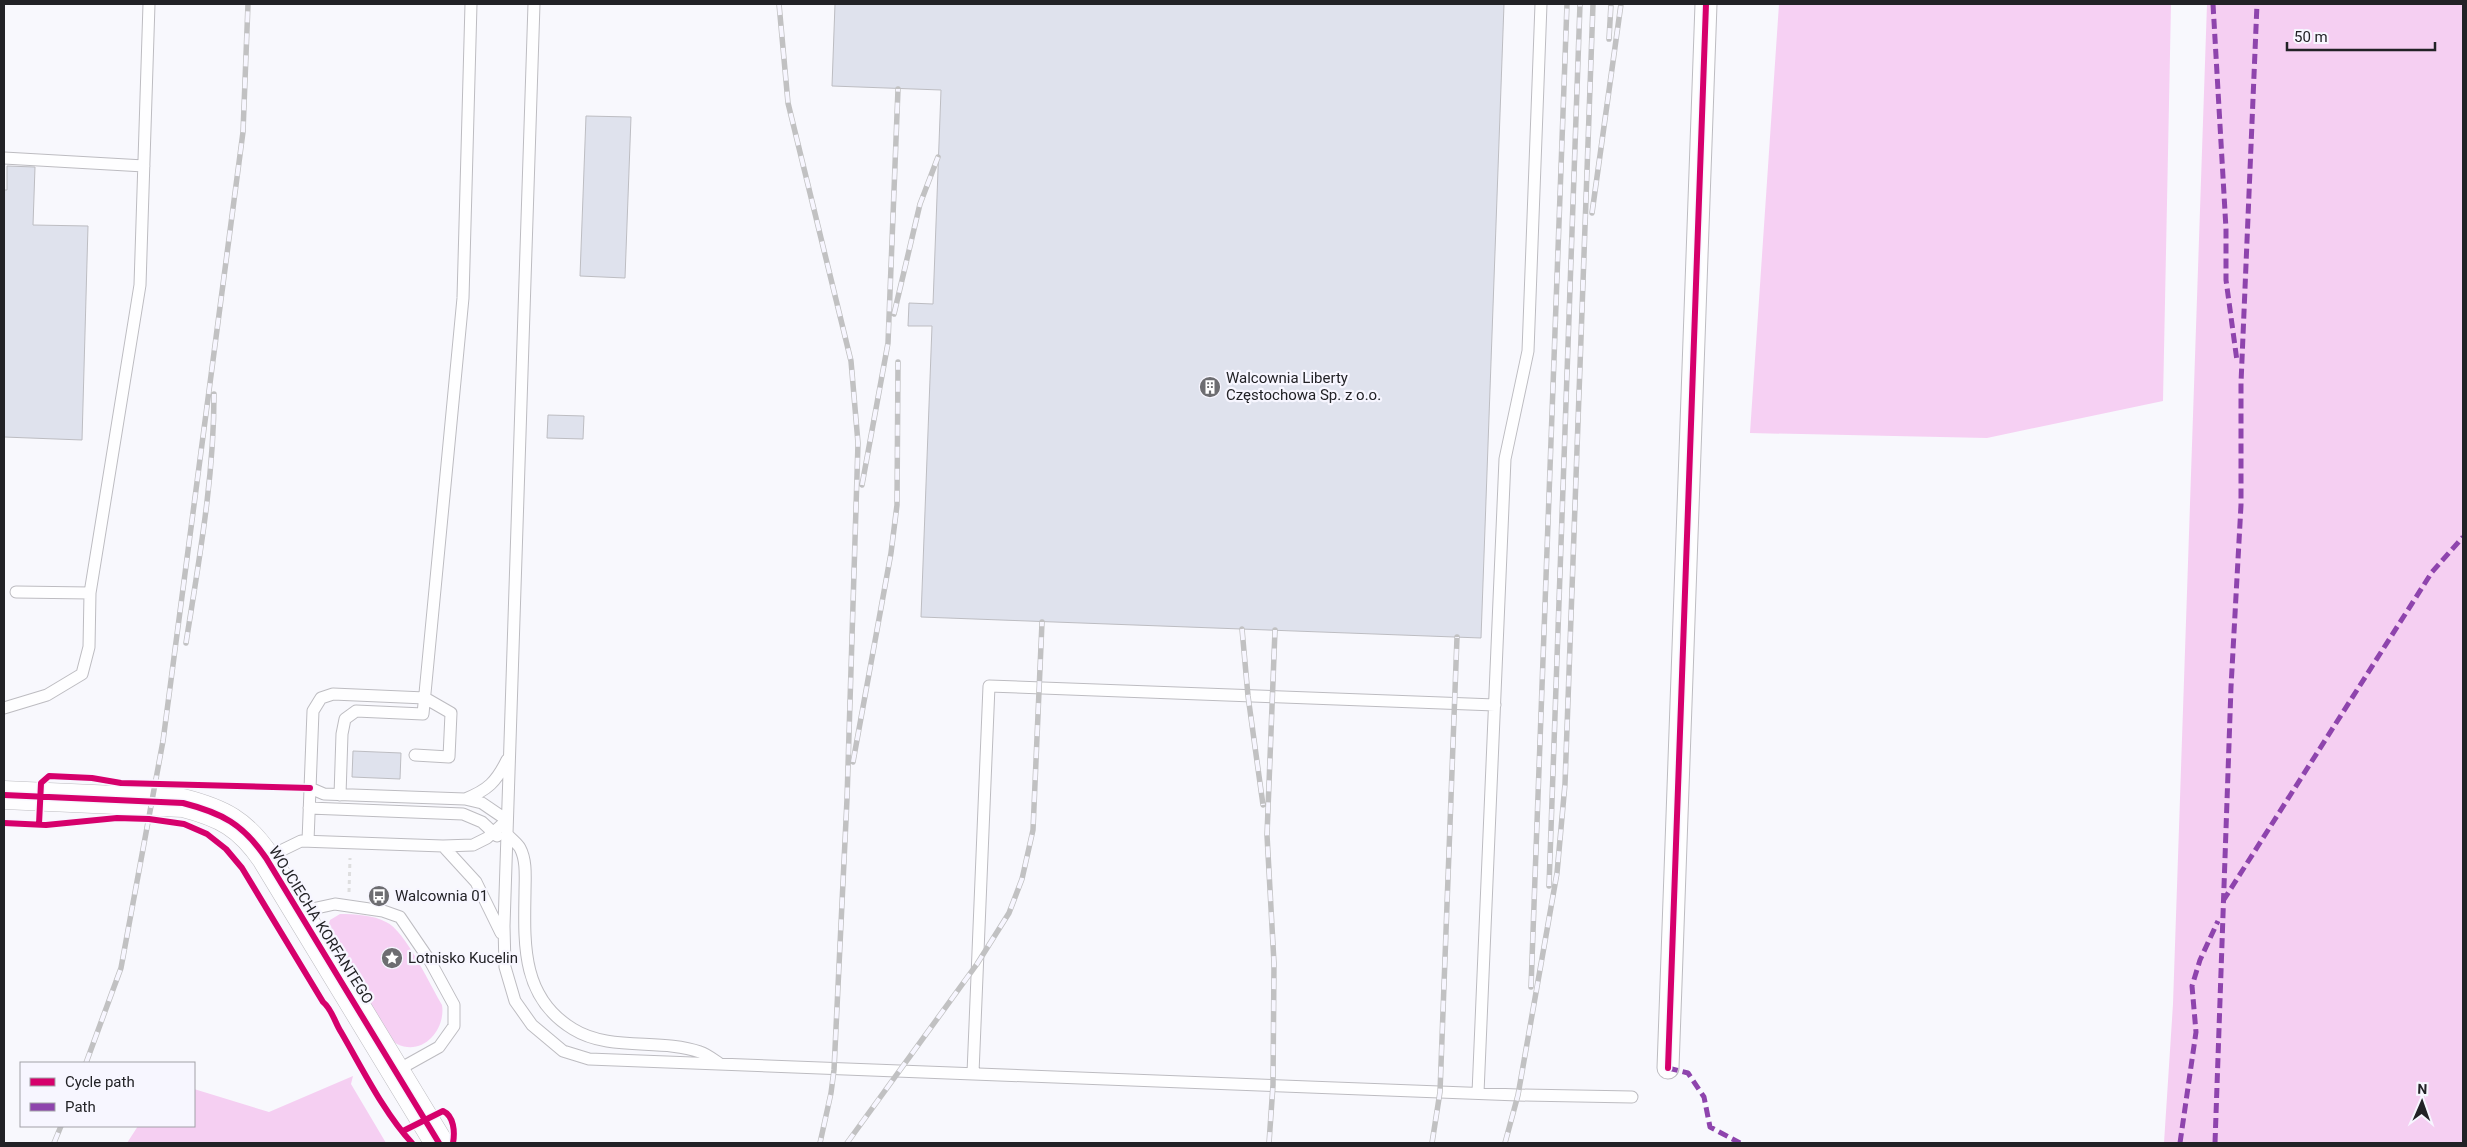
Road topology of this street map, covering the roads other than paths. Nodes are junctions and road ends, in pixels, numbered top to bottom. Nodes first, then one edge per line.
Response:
1 (149, 4) edge
2 (471, 4) edge
3 (534, 4) edge
4 (1541, 4) edge
5 (1706, 4) edge
6 (4, 158) edge
7 (144, 166) junction
8 (16, 592) dead end
9 (90, 593) junction
10 (425, 698) junction
11 (1495, 705) junction
12 (4, 708) edge
13 (415, 755) dead end
14 (509, 757) junction
15 (310, 788) junction
16 (4, 795) edge
17 (340, 795) junction
18 (508, 797) junction
19 (465, 799) junction
20 (309, 808) junction
21 (491, 808) junction
22 (463, 814) junction
23 (507, 820) junction
24 (493, 832) junction
25 (506, 840) junction
26 (308, 841) junction
27 (443, 846) junction
28 (266, 858) junction
29 (302, 916) junction
30 (504, 942) junction
31 (722, 1065) junction
32 (1668, 1068) dead end
33 (396, 1071) junction
34 (972, 1074) junction
35 (1478, 1093) junction
36 (1632, 1097) dead end
37 (439, 1143) edge

1 - 7 lane
2 - 10 lane
3 - 14 lane
4 - 11 lane
5 - 32 street
6 - 7 lane
7 - 9 lane
8 - 9 lane
9 - 12 lane
10 - 13 lane
10 - 15 lane
10 - 17 lane
11 - 34 lane
11 - 35 lane
14 - 18 lane
14 - 19 lane
15 - 17 lane
15 - 20 lane
16 - 28 street, WOJCIECHA KORFANTEGO
17 - 19 lane
18 - 21 lane
18 - 23 lane
19 - 21 lane
20 - 22 lane
20 - 26 lane
21 - 22 lane
21 - 23 lane
22 - 24 lane
23 - 24 lane
23 - 25 lane
24 - 25 lane
24 - 27 lane
25 - 30 lane
25 - 31 lane
26 - 27 lane
26 - 28 lane
27 - 30 lane
28 - 29 street, WOJCIECHA KORFANTEGO
29 - 33 street, WOJCIECHA KORFANTEGO
29 - 33 lane
30 - 31 lane
31 - 34 lane
33 - 37 street, WOJCIECHA KORFANTEGO
34 - 35 lane
35 - 36 lane

